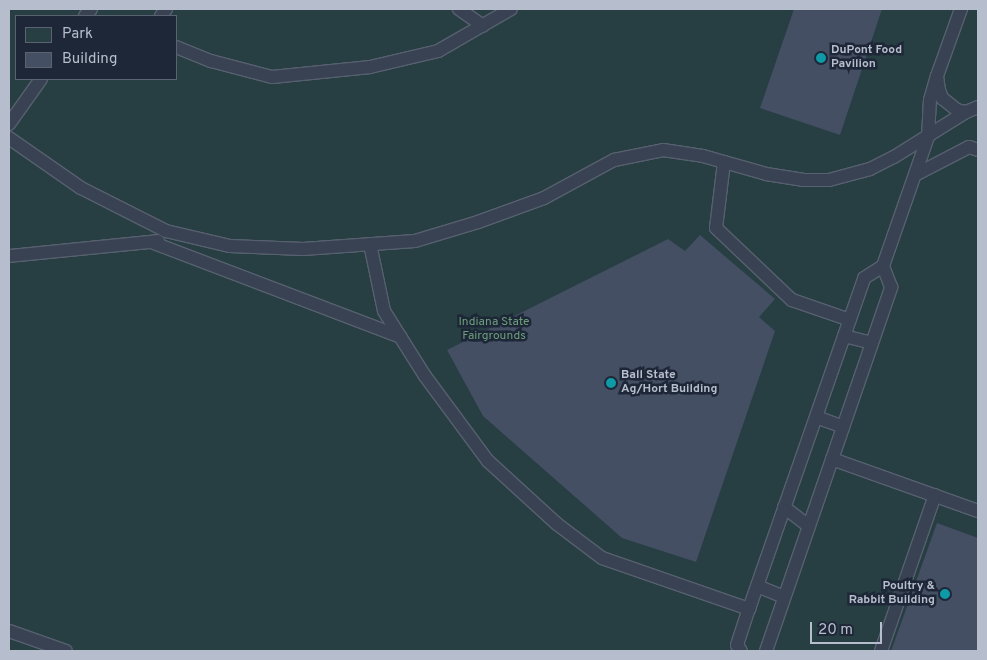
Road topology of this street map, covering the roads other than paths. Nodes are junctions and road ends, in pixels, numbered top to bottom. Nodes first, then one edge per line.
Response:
1 (459, 9) edge
2 (511, 9) edge
3 (961, 9) edge
4 (483, 26) junction
5 (178, 48) edge
6 (938, 76) junction
7 (40, 80) edge
8 (978, 107) edge
9 (966, 112) junction
10 (9, 124) edge
11 (928, 137) junction
12 (9, 138) edge
13 (978, 150) edge
14 (724, 162) junction
15 (915, 175) junction
16 (196, 238) junction
17 (151, 242) junction
18 (370, 244) junction
19 (9, 256) edge
20 (883, 266) junction
21 (850, 320) junction
22 (844, 336) junction
23 (401, 337) junction
24 (872, 343) junction
25 (816, 417) junction
26 (843, 427) junction
27 (832, 459) junction
28 (936, 495) junction
29 (784, 508) junction
30 (978, 511) edge
31 (808, 526) junction
32 (756, 586) junction
33 (784, 597) junction
34 (749, 609) junction
35 (9, 631) edge
36 (66, 651) edge
37 (741, 651) edge
38 (766, 651) edge
39 (881, 651) edge

1 - 4 lane
2 - 4 lane
3 - 6 lane
4 - 5 lane
6 - 9 lane
6 - 11 lane
7 - 10 lane
8 - 9 lane
9 - 11 lane
11 - 14 lane
11 - 15 lane
12 - 16 lane
13 - 15 lane
14 - 18 lane
14 - 21 lane
15 - 20 lane
16 - 17 lane
16 - 18 lane
17 - 19 lane
17 - 23 lane
18 - 23 lane
20 - 21 lane
20 - 24 lane
21 - 22 lane
22 - 24 lane
22 - 25 lane
23 - 34 lane
24 - 26 lane
25 - 26 lane
25 - 29 lane
26 - 27 lane
27 - 28 lane
27 - 31 lane
28 - 30 lane
28 - 39 lane
29 - 31 lane
29 - 32 lane
31 - 33 lane
32 - 33 lane
32 - 34 lane
33 - 38 lane
34 - 37 lane
35 - 36 lane

